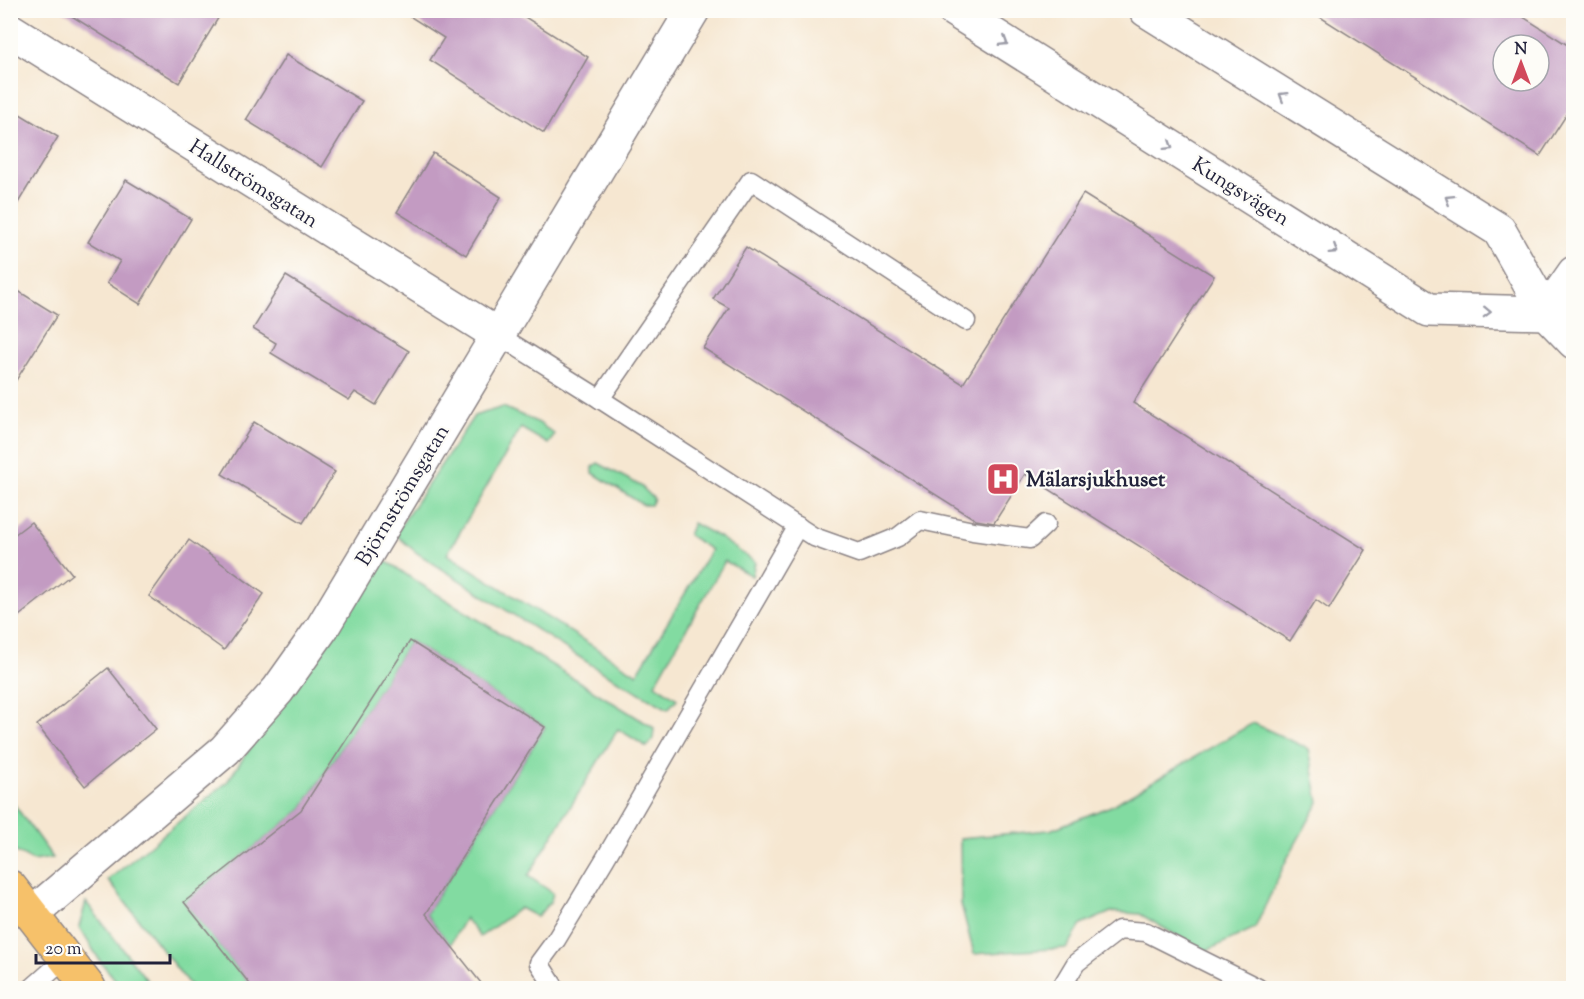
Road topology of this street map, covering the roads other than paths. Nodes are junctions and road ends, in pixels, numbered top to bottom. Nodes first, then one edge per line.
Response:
1 (693, 10) edge
2 (954, 10) edge
3 (1146, 10) edge
4 (10, 30) edge
5 (1574, 273) edge
6 (1546, 314) junction
7 (966, 321) dead end
8 (498, 335) junction
9 (1574, 342) edge
10 (600, 399) junction
11 (1046, 524) dead end
12 (798, 526) junction
13 (18, 902) edge
14 (66, 958) junction
15 (32, 988) edge
16 (89, 988) edge
17 (555, 988) edge
18 (1060, 988) edge
19 (1258, 988) edge

1 - 8 street, Björnströmsgatan
2 -> 6 street, Kungsvägen
6 -> 3 street
4 - 8 street, Hallströmsgatan
5 - 6 street
6 - 9 street
7 - 10 lane
8 - 10 lane
8 - 13 street, Björnströmsgatan
10 - 12 lane
11 - 12 lane
12 - 17 lane
13 - 14 main road
14 - 15 lane
14 - 16 main road
18 - 19 lane

